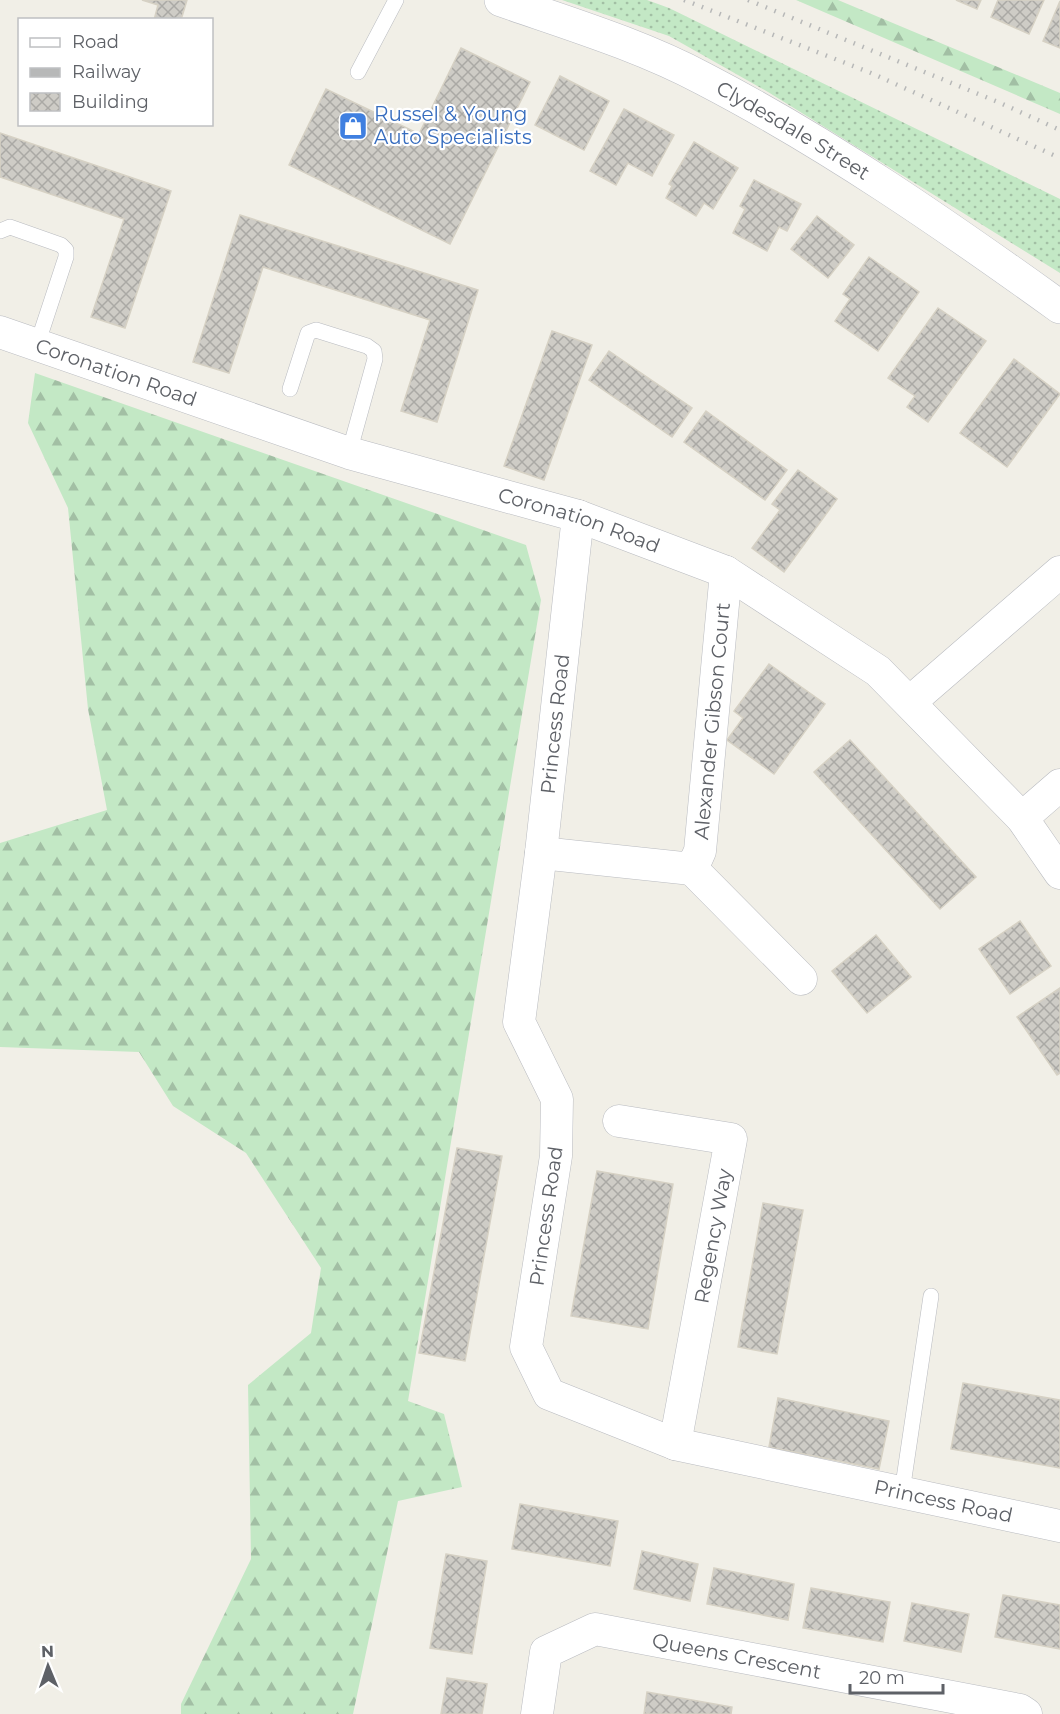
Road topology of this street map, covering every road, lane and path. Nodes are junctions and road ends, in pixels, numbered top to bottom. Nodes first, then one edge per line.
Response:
1 (396, 0) edge
2 (501, 0) edge
3 (358, 72) dead end
4 (0, 231) edge
5 (1060, 307) edge
6 (0, 332) edge
7 (37, 345) junction
8 (290, 389) dead end
9 (349, 453) junction
10 (578, 516) junction
11 (726, 572) junction
12 (1060, 572) edge
13 (910, 702) junction
14 (1060, 785) edge
15 (1022, 818) junction
16 (541, 853) junction
17 (692, 869) junction
18 (1060, 873) edge
19 (801, 979) dead end
20 (619, 1120) dead end
21 (931, 1296) dead end
22 (675, 1444) junction
23 (902, 1492) junction
24 (1060, 1526) edge
25 (537, 1714) edge
26 (1026, 1714) edge

1 - 3 lane
2 - 5 main road, Clydesdale Street
4 - 7 lane
6 - 7 street, Coronation Road
7 - 9 street, Coronation Road
8 - 9 lane
9 - 10 street, Coronation Road
10 - 11 street, Coronation Road
10 - 16 street, Princess Road
11 - 13 street, Coronation Road
11 - 17 street, Alexander Gibson Court
12 - 13 street
13 - 15 street, Coronation Road
14 - 15 street
15 - 18 street, Coronation Road
16 - 17 street
16 - 22 street, Princess Road
17 - 19 street
20 - 22 street, Regency Way
21 - 23 lane
22 - 23 street, Princess Road
23 - 24 street, Princess Road
25 - 26 street, Queens Crescent

